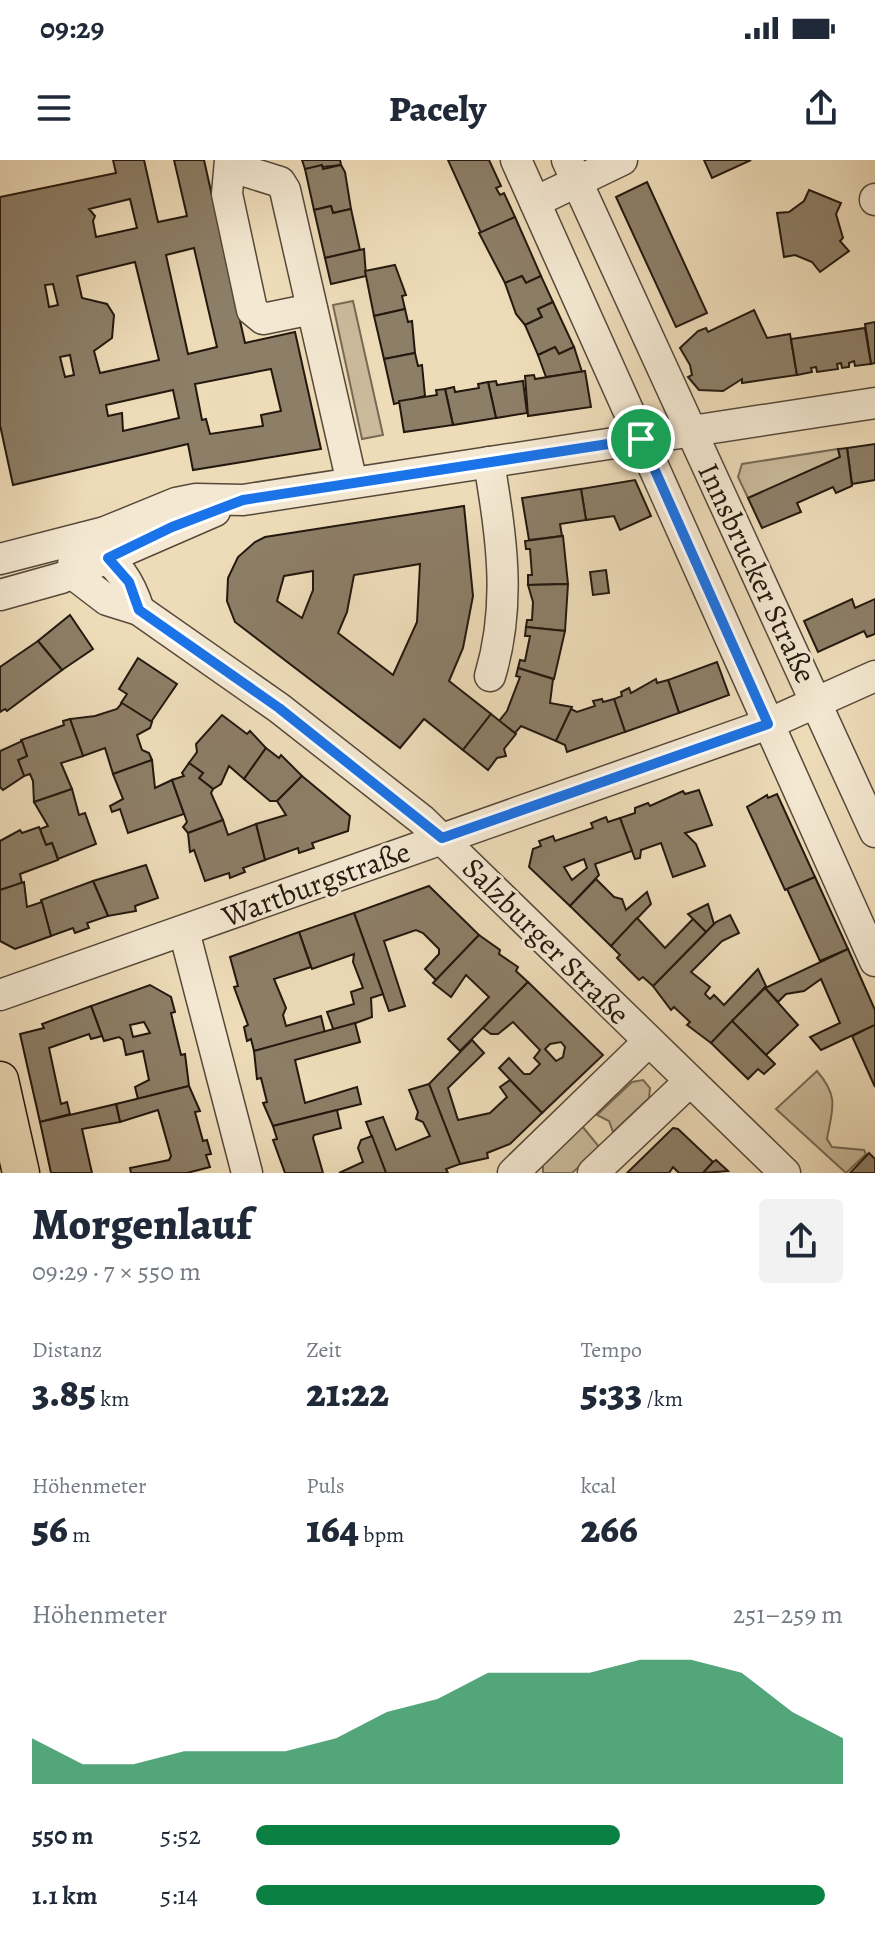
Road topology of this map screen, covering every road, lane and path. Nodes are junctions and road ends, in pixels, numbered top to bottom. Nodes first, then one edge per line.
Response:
1 (516, 160) edge
2 (622, 160) edge
3 (231, 164) edge
4 (572, 171) edge
5 (535, 202) junction
6 (312, 309) junction
7 (875, 403) edge
8 (691, 432) junction
9 (641, 439) junction
10 (489, 462) junction
11 (352, 483) junction
12 (243, 500) junction
13 (74, 542) junction
14 (108, 558) junction
15 (0, 559) edge
16 (73, 574) junction
17 (1, 588) edge
18 (139, 610) junction
19 (490, 676) dead end
20 (875, 676) edge
21 (817, 702) junction
22 (768, 724) junction
23 (875, 832) edge
24 (442, 838) junction
25 (184, 931) junction
26 (875, 961) edge
27 (0, 995) edge
28 (648, 1042) junction
29 (0, 1080) edge
30 (690, 1081) junction
31 (21, 1173) edge
32 (247, 1173) edge
33 (513, 1173) edge
34 (593, 1173) edge
35 (785, 1173) edge

1 - 5 street, Innsbrucker Straße
2 - 4 street
3 - 6 street
3 - 6 street
4 - 5 street
4 - 8 street, Innsbrucker Straße
5 - 9 street, Innsbrucker Straße
6 - 11 street
7 - 8 street
8 - 9 street
8 - 21 street, Innsbrucker Straße
9 - 10 street
9 - 22 street, Innsbrucker Straße
10 - 11 street
10 - 19 street
11 - 12 street
12 - 13 street
12 - 14 street
13 - 14 street
13 - 15 street
13 - 16 street
14 - 16 street
14 - 18 street, Salzburger Straße
16 - 17 street
16 - 18 street, Salzburger Straße
18 - 24 street, Salzburger Straße
20 - 21 street
21 - 22 street, Innsbrucker Straße
21 - 23 street, Innsbrucker Straße
22 - 24 street, Wartburgstraße
22 - 26 street, Innsbrucker Straße
24 - 25 street, Wartburgstraße
24 - 28 street, Salzburger Straße
25 - 27 street, Wartburgstraße
25 - 32 street
28 - 30 street, Salzburger Straße
28 - 33 street
29 - 31 main road
30 - 34 street
30 - 35 street, Salzburger Straße

